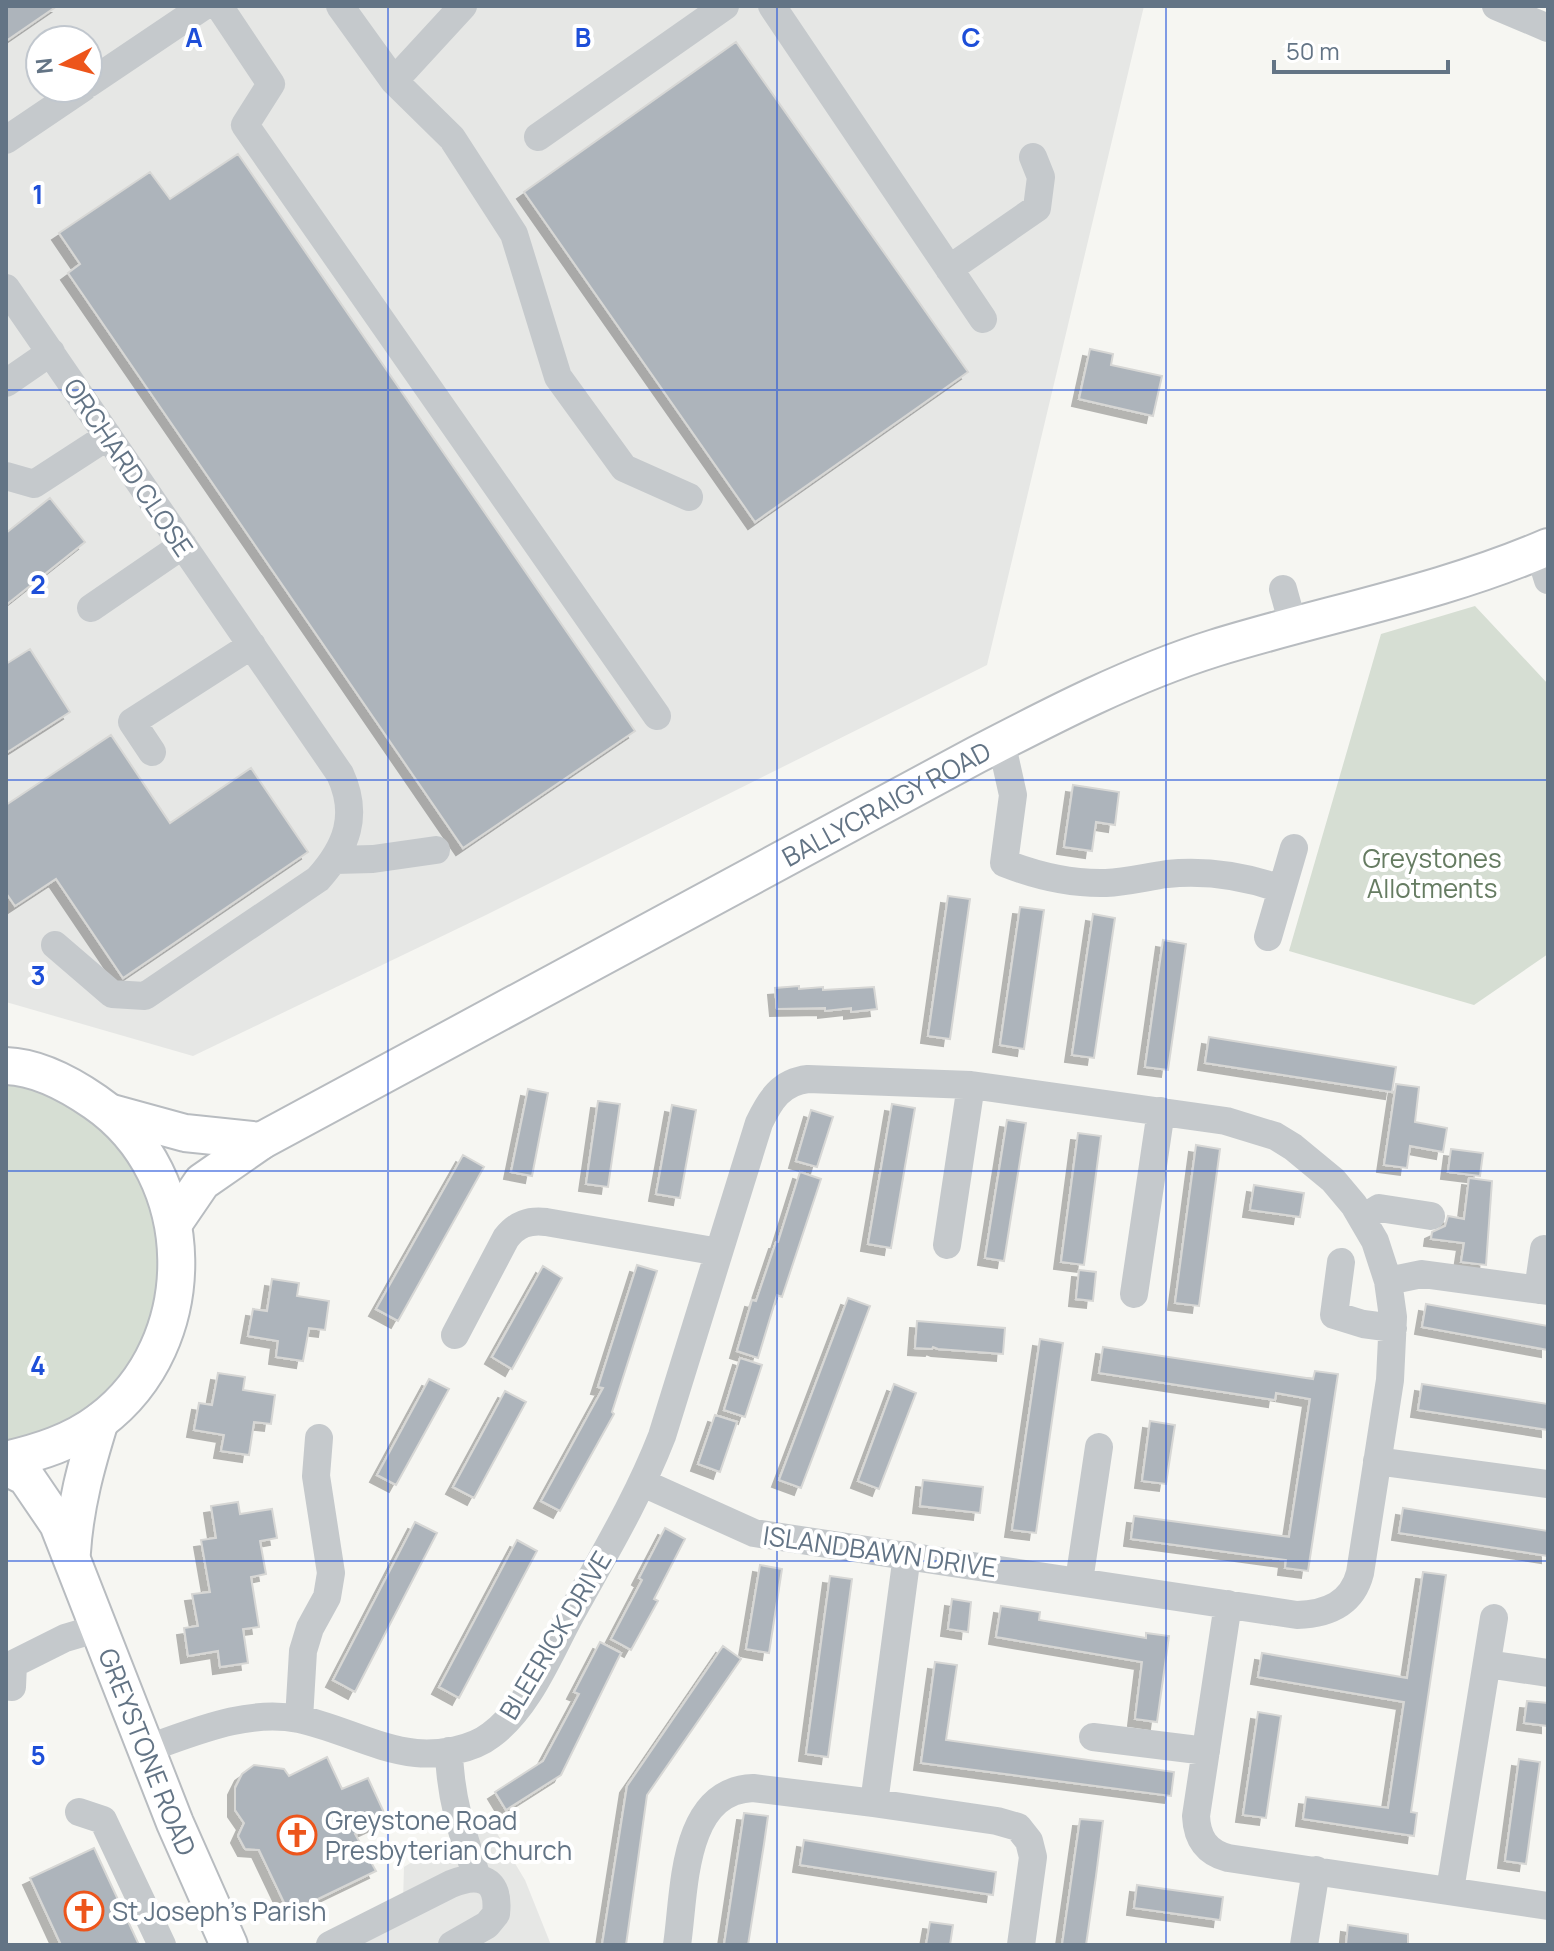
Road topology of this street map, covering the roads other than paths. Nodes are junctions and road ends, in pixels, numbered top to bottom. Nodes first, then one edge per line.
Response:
1 (204, 6) edge
2 (219, 6) edge
3 (340, 6) edge
4 (463, 6) edge
5 (725, 6) edge
6 (772, 6) edge
7 (1496, 6) edge
8 (1548, 28) edge
9 (104, 73) edge
10 (394, 81) junction
11 (59, 104) edge
12 (538, 137) dead end
13 (6, 140) edge
14 (1033, 157) dead end
15 (949, 269) junction
16 (6, 288) edge
17 (983, 319) dead end
18 (51, 352) junction
19 (6, 383) edge
20 (108, 436) junction
21 (6, 476) edge
22 (689, 497) dead end
23 (183, 545) junction
24 (1545, 560) edge
25 (1283, 589) dead end
26 (91, 608) dead end
27 (1293, 625) junction
28 (252, 645) junction
29 (657, 716) dead end
30 (1001, 741) junction
31 (152, 752) dead end
32 (1294, 848) dead end
33 (436, 850) dead end
34 (335, 860) junction
35 (1281, 889) junction
36 (1268, 937) dead end
37 (55, 945) dead end
38 (6, 1066) edge
39 (971, 1085) junction
40 (1161, 1111) junction
41 (112, 1113) junction
42 (261, 1141) junction
43 (1431, 1216) dead end
44 (1363, 1218) junction
45 (174, 1223) junction
46 (947, 1245) dead end
47 (1544, 1249) dead end
48 (719, 1252) junction
49 (1341, 1262) dead end
50 (1388, 1281) junction
51 (1543, 1290) edge
52 (1134, 1294) dead end
53 (1393, 1328) junction
54 (455, 1335) dead end
55 (100, 1421) junction
56 (319, 1438) dead end
57 (1099, 1447) dead end
58 (6, 1460) edge
59 (1377, 1461) junction
60 (6, 1467) edge
61 (643, 1483) junction
62 (1548, 1484) edge
63 (907, 1555) junction
64 (72, 1557) junction
65 (1079, 1581) junction
66 (1228, 1604) junction
67 (1494, 1618) dead end
68 (99, 1628) junction
69 (1487, 1664) junction
70 (1548, 1673) edge
71 (12, 1687) dead end
72 (299, 1719) junction
73 (1093, 1737) dead end
74 (146, 1749) junction
75 (449, 1751) junction
76 (1206, 1751) junction
77 (874, 1803) junction
78 (79, 1812) dead end
79 (1316, 1870) junction
80 (477, 1877) junction
81 (1450, 1890) junction
82 (1548, 1906) edge
83 (162, 1945) edge
84 (229, 1945) edge
85 (330, 1945) edge
86 (452, 1945) edge
87 (677, 1945) edge
88 (1021, 1945) edge
89 (1304, 1945) edge

1 - 9 street
2 - 29 street
3 - 10 street
4 - 10 street
5 - 12 street
6 - 15 street
7 - 8 street
10 - 22 street
11 - 13 street
14 - 15 street
15 - 17 street
16 - 18 street, ORCHARD CLOSE
18 - 19 street
18 - 20 street, ORCHARD CLOSE
20 - 21 street
20 - 23 street, ORCHARD CLOSE
23 - 26 street
23 - 28 street, ORCHARD CLOSE
24 - 27 main road, BALLYCRAIGY ROAD
25 - 27 street
27 - 30 main road, BALLYCRAIGY ROAD
28 - 31 street
28 - 34 street, ORCHARD CLOSE
30 - 35 street
30 - 42 main road, BALLYCRAIGY ROAD
32 - 35 street
33 - 34 street
34 - 37 street
35 - 36 street
38 - 41 main road
39 - 40 street
39 - 46 street
39 - 48 street, BLEERICK DRIVE
40 - 44 street
40 - 52 street
41 - 42 main road
41 - 45 main road
42 - 45 main road, BALLYCRAIGY ROAD
43 - 44 street
44 - 50 street
45 - 55 main road
47 - 51 street
48 - 54 street
48 - 61 street, BLEERICK DRIVE
49 - 53 street
50 - 51 street
50 - 53 street
53 - 59 street
55 - 58 main road
55 - 64 main road, GREYSTONE ROAD
56 - 72 street
57 - 65 street
59 - 62 street
59 - 66 street, ISLANDBAWN DRIVE
60 - 64 main road, GREYSTONE ROAD
61 - 63 street, ISLANDBAWN DRIVE
61 - 75 street, BLEERICK DRIVE
63 - 65 street, ISLANDBAWN DRIVE
63 - 77 street
64 - 68 main road, GREYSTONE ROAD
65 - 66 street, ISLANDBAWN DRIVE
66 - 76 street
67 - 69 street
68 - 71 street
68 - 74 main road, GREYSTONE ROAD
69 - 70 street
69 - 81 street
72 - 74 street, BLEERICK DRIVE
72 - 75 street, BLEERICK DRIVE
73 - 76 street
74 - 84 main road, GREYSTONE ROAD
75 - 80 street
76 - 79 street
77 - 87 street
77 - 88 street
78 - 83 street
79 - 81 street
79 - 89 street
80 - 85 street
80 - 86 street
81 - 82 street

